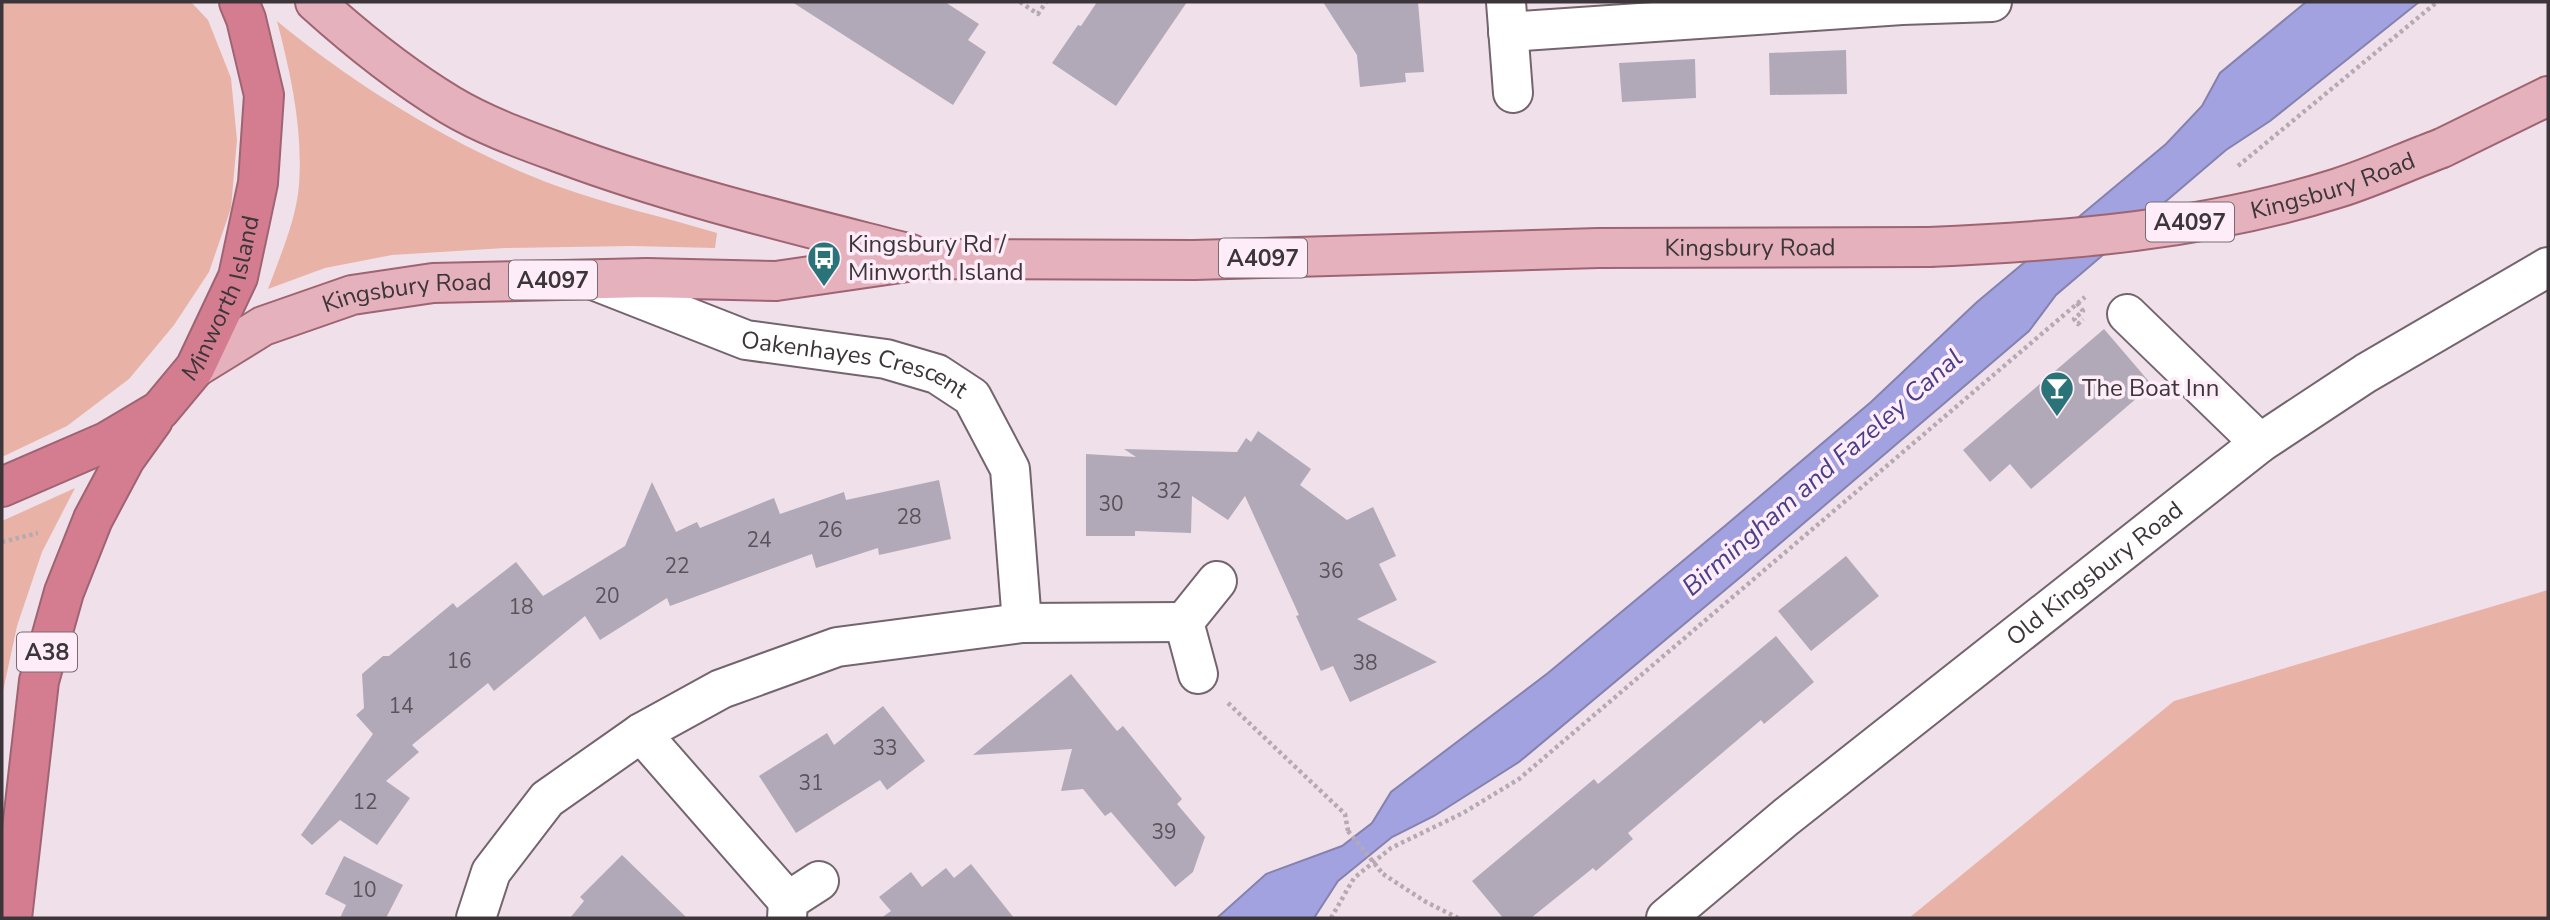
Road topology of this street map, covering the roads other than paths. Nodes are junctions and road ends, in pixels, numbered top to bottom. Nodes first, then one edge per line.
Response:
1 (239, 2) edge
2 (314, 2) edge
3 (1992, 2) edge
4 (1507, 17) edge
5 (1513, 93) dead end
6 (2548, 96) edge
7 (928, 259) junction
8 (2548, 267) edge
9 (593, 280) junction
10 (2127, 314) dead end
11 (195, 368) junction
12 (160, 410) junction
13 (2260, 443) junction
14 (2, 487) edge
15 (1217, 581) dead end
16 (1184, 622) junction
17 (1022, 623) junction
18 (1198, 674) road end
19 (641, 733) junction
20 (798, 900) edge
21 (12, 918) edge
22 (475, 918) edge
23 (1666, 918) edge

1 - 11 highway, Minworth Island
2 - 7 main road, Kingsbury Road / A4097
3 - 4 street
4 - 5 street
6 - 7 main road, Kingsbury Road / A4097, bridge
7 - 9 main road, Kingsbury Road / A4097
8 - 13 street, Old Kingsbury Road
9 - 11 main road, Kingsbury Road / A4097
9 - 17 street, Oakenhayes Crescent
10 - 13 street
11 - 12 highway, Minworth Island
12 - 14 highway, Minworth Island
12 - 21 highway, A38
13 - 23 street, Old Kingsbury Road
15 - 16 street
16 - 17 street
16 - 18 street
17 - 19 street
19 - 20 street
19 - 22 street

